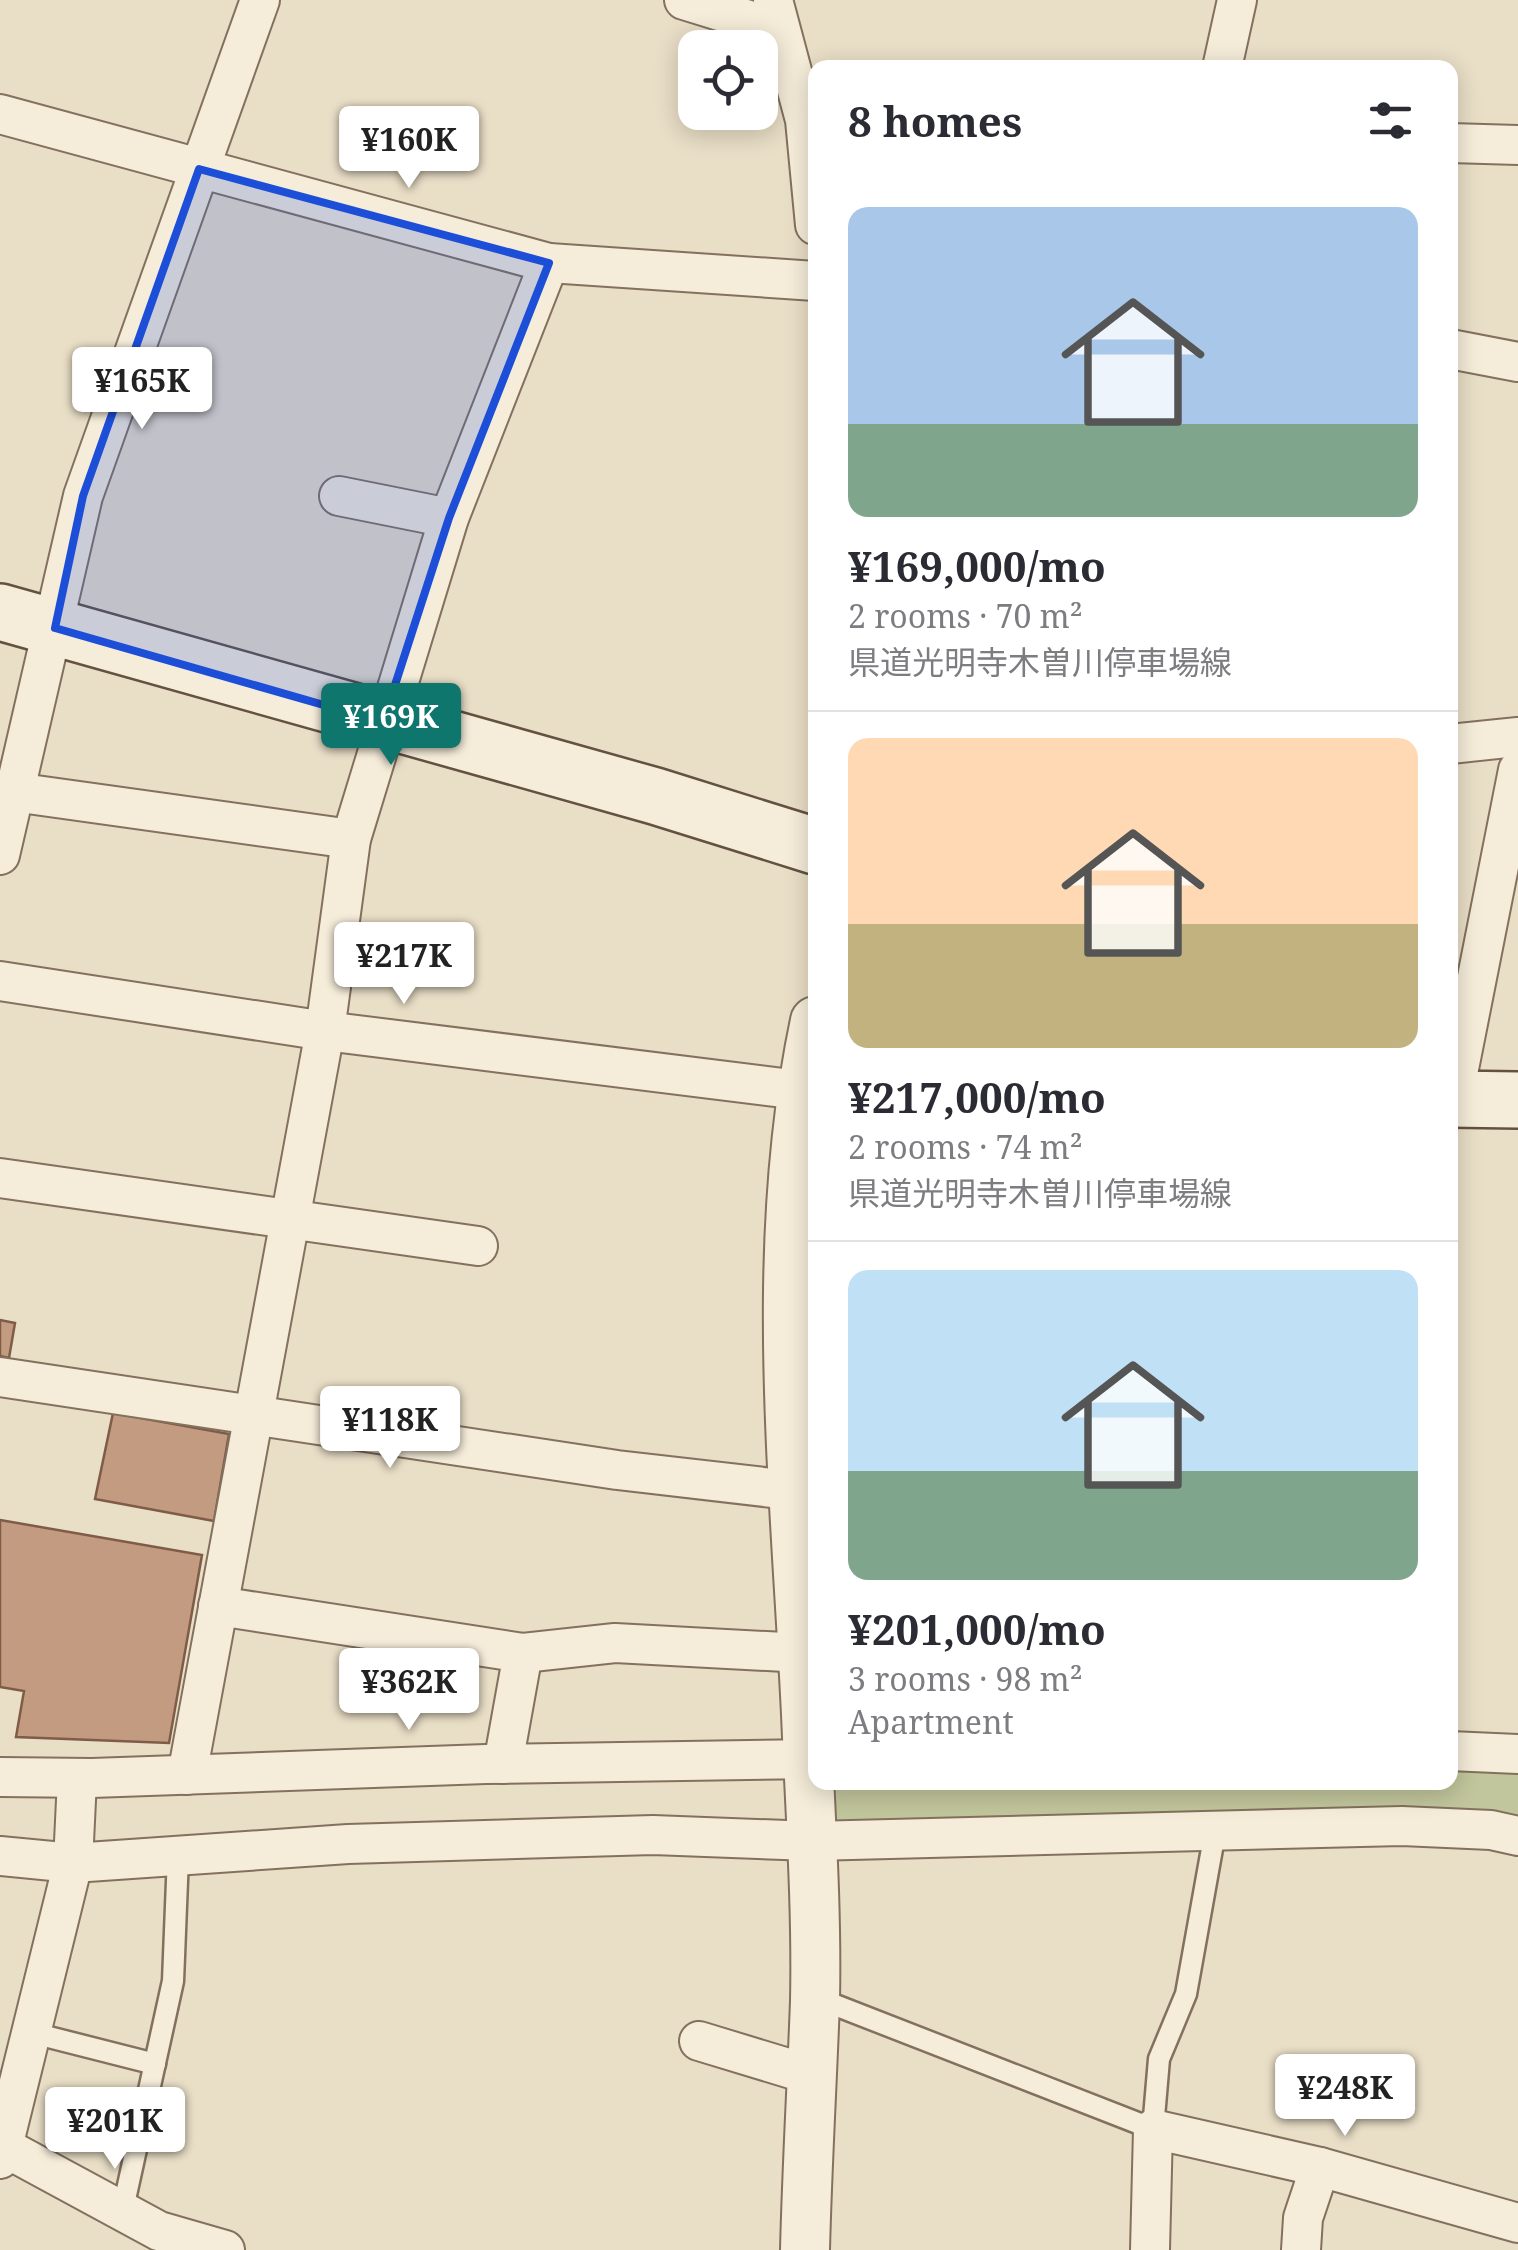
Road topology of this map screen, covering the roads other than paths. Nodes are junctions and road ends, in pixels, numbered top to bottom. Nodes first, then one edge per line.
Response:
1 (260, 0) edge
2 (684, 0) edge
3 (1237, 0) edge
4 (776, 14) edge
5 (1224, 60) edge
6 (0, 114) edge
7 (808, 114) edge
8 (1458, 142) edge
9 (1518, 144) edge
10 (199, 169) junction
11 (550, 263) junction
12 (808, 281) edge
13 (1458, 351) edge
14 (1518, 362) edge
15 (338, 496) dead end
16 (448, 518) junction
17 (0, 612) edge
18 (55, 628) junction
19 (383, 722) junction
20 (1518, 736) edge
21 (1458, 743) edge
22 (1518, 770) edge
23 (8, 792) edge
24 (351, 839) junction
25 (808, 844) edge
26 (0, 856) edge
27 (0, 981) edge
28 (324, 1031) junction
29 (1458, 1069) edge
30 (807, 1093) edge
31 (1458, 1099) edge
32 (1518, 1100) edge
33 (0, 1178) edge
34 (289, 1221) junction
35 (478, 1246) dead end
36 (0, 1376) edge
37 (253, 1417) junction
38 (790, 1490) junction
39 (218, 1606) junction
40 (522, 1653) junction
41 (803, 1653) junction
42 (808, 1712) edge
43 (1458, 1751) edge
44 (1518, 1754) edge
45 (808, 1759) edge
46 (503, 1764) junction
47 (188, 1774) junction
48 (0, 1777) edge
49 (77, 1779) junction
50 (812, 1790) edge
51 (1215, 1832) junction
52 (1518, 1836) edge
53 (812, 1841) junction
54 (0, 1856) edge
55 (178, 1856) junction
56 (73, 1862) junction
57 (815, 1998) junction
58 (29, 2032) junction
59 (698, 2041) dead end
60 (155, 2064) junction
61 (811, 2076) junction
62 (1153, 2128) junction
63 (1, 2150) edge
64 (1320, 2167) junction
65 (122, 2213) junction
66 (1518, 2223) edge
67 (220, 2249) edge
68 (804, 2250) edge
69 (1150, 2250) edge
70 (1301, 2250) edge

1 - 10 street
2 - 4 street
3 - 5 street
4 - 7 street
6 - 10 street
8 - 9 street
10 - 11 street
10 - 18 street
11 - 12 street
11 - 16 street
13 - 14 street
15 - 16 street
16 - 19 street
17 - 18 main road
18 - 19 main road
18 - 23 street
19 - 24 street
19 - 25 main road
20 - 21 street
22 - 29 street
23 - 24 street
23 - 26 street
24 - 28 street
27 - 28 street
28 - 30 street
28 - 34 street
30 - 38 street
31 - 32 main road
33 - 34 street
34 - 35 street
34 - 37 street
36 - 37 street
37 - 38 street
37 - 39 street
38 - 41 street
39 - 40 street
39 - 47 street
40 - 41 street
40 - 46 street
41 - 42 street
43 - 44 street
45 - 46 street
46 - 47 street
47 - 49 street
48 - 49 street
49 - 56 street
50 - 53 street
51 - 52 street
51 - 53 street
51 - 62 lane
53 - 55 street
53 - 57 street
54 - 56 street
55 - 56 street
55 - 60 lane
56 - 58 street
57 - 61 street
57 - 62 lane
58 - 60 lane
58 - 63 street
59 - 61 street
60 - 65 lane
61 - 68 street
62 - 64 street
62 - 69 street
63 - 65 street
64 - 66 street
64 - 70 street
65 - 67 street

